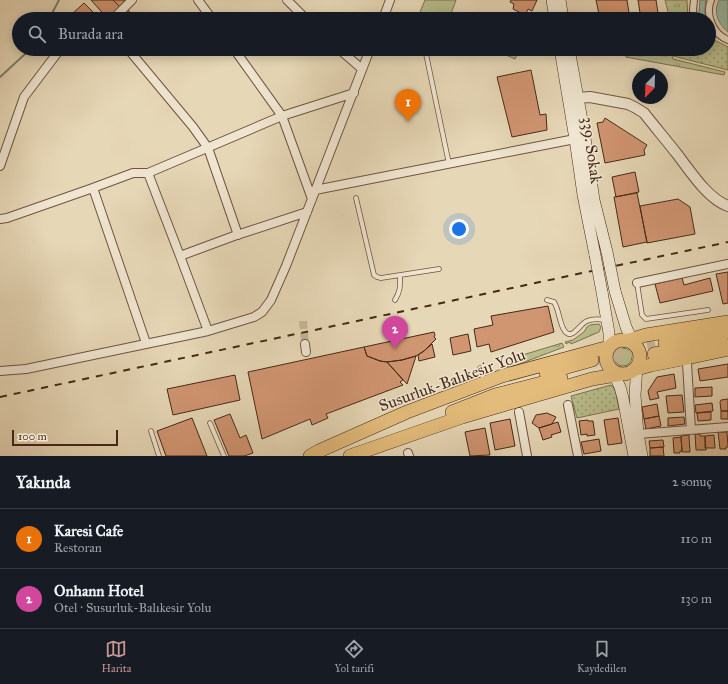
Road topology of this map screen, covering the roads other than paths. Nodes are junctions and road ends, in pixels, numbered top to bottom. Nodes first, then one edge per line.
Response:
1 (132, 0) edge
2 (198, 0) edge
3 (287, 0) edge
4 (390, 0) edge
5 (552, 0) edge
6 (560, 0) edge
7 (694, 0) edge
8 (711, 0) edge
9 (120, 12) edge
10 (207, 12) edge
11 (299, 12) edge
12 (386, 12) edge
13 (554, 12) edge
14 (562, 12) edge
15 (693, 12) edge
16 (709, 12) edge
17 (716, 32) edge
18 (728, 40) edge
19 (55, 56) edge
20 (134, 56) edge
21 (239, 56) edge
22 (347, 56) edge
23 (367, 56) edge
24 (426, 56) edge
25 (561, 56) edge
26 (570, 56) edge
27 (362, 69) junction
28 (354, 93) junction
29 (577, 98) junction
30 (282, 116) junction
31 (575, 140) junction
32 (208, 148) junction
33 (449, 164) junction
34 (0, 166) edge
35 (148, 173) junction
36 (93, 188) junction
37 (315, 190) junction
38 (356, 198) dead end
39 (312, 199) junction
40 (728, 206) edge
41 (307, 212) junction
42 (0, 219) edge
43 (238, 235) junction
44 (180, 256) junction
45 (728, 264) edge
46 (439, 269) dead end
47 (400, 275) junction
48 (637, 283) joint
49 (395, 300) dead end
50 (547, 300) dead end
51 (708, 310) dead end
52 (606, 320) junction
53 (728, 322) edge
54 (208, 331) junction
55 (728, 332) edge
56 (728, 341) edge
57 (631, 342) junction
58 (146, 343) junction
59 (610, 347) junction
60 (728, 349) edge
61 (687, 363) dead end
62 (480, 368) dead end
63 (0, 371) edge
64 (626, 371) junction
65 (485, 382) junction
66 (568, 405) dead end
67 (519, 412) dead end
68 (210, 423) dead end
69 (728, 427) edge
70 (691, 430) junction
71 (151, 431) dead end
72 (638, 434) junction
73 (159, 456) edge
74 (224, 456) edge
75 (310, 456) edge
76 (317, 456) edge
77 (349, 456) edge
78 (526, 456) edge
79 (578, 456) edge
80 (634, 456) edge
81 (642, 456) edge

1 - 9 street
2 - 10 street
3 - 11 street
4 - 12 street
5 - 13 main road
6 - 14 main road
7 - 15 street
8 - 16 street
17 - 18 street
19 - 34 street
20 - 32 street
21 - 30 street
22 - 27 street
23 - 27 street
24 - 33 lane
25 - 31 main road, 339. Sokak
26 - 29 main road, 339. Sokak
27 - 28 street
28 - 30 street
28 - 37 street
29 - 40 street
29 - 57 main road, 339. Sokak, bridge
30 - 32 street
30 - 39 street
31 - 33 street
31 - 52 main road, 339. Sokak, bridge
32 - 35 street
32 - 43 street
33 - 37 street
35 - 36 street
35 - 44 street
36 - 42 street
36 - 58 street
37 - 39 street
38 - 47 lane
39 - 41 street
41 - 43 street
41 - 54 street
43 - 44 street
44 - 54 street
45 - 48 street
46 - 47 lane
47 - 49 lane
48 - 51 lane
50 - 52 lane
52 - 59 main road, 339. Sokak
53 - 57 highway
54 - 58 street
55 - 56 highway
57 - 59 highway
57 - 64 highway
58 - 63 street
59 - 64 highway
59 - 65 highway, Susurluk-Balıkesir Yolu
60 - 64 highway, Susurluk-Balıkesir Yolu
61 - 70 street
62 - 65 lane
64 - 72 main road
64 - 77 highway, Susurluk-Balıkesir Yolu
64 - 80 main road
65 - 75 highway, Susurluk-Balıkesir Yolu
66 - 79 street
67 - 78 street
68 - 74 lane
69 - 70 street
70 - 72 street
71 - 73 lane
72 - 81 main road
76 - 77 highway, Susurluk-Balıkesir Yolu

